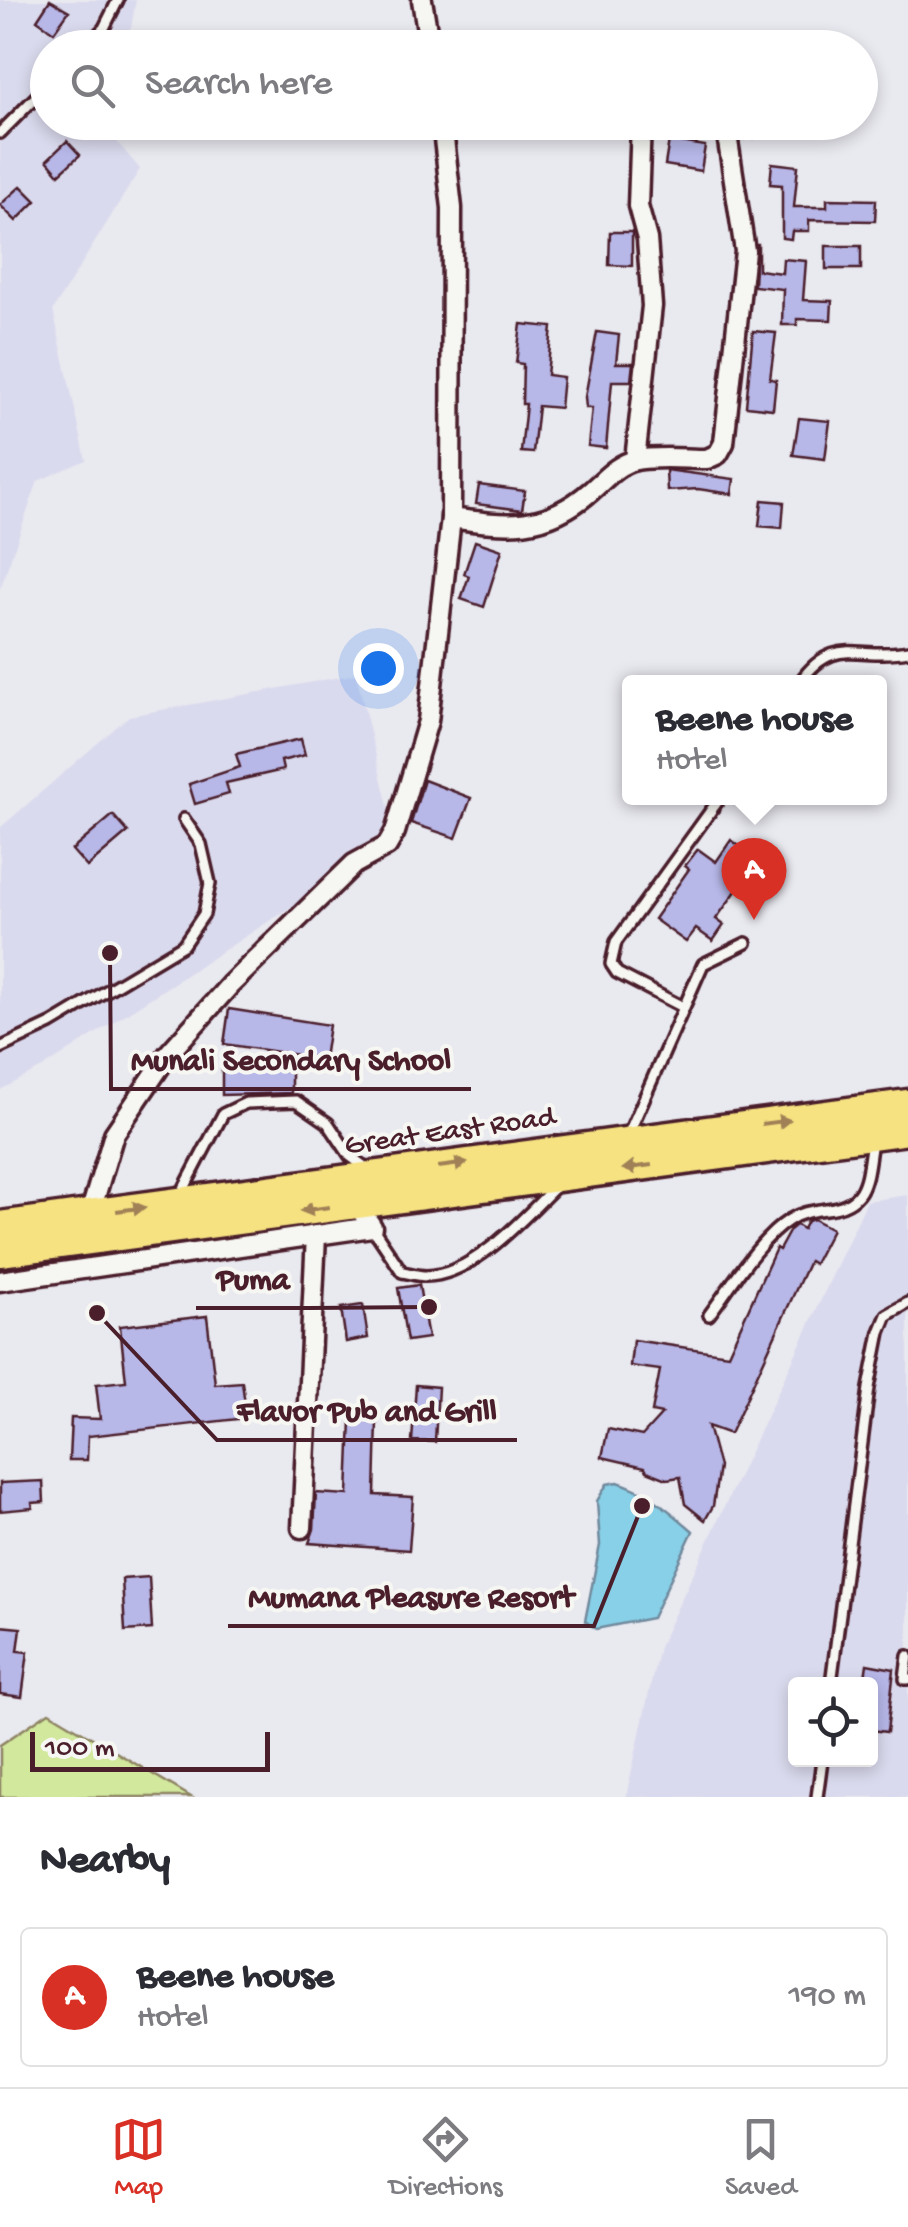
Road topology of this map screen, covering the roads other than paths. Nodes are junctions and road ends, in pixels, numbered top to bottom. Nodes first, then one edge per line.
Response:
1 (118, 0) edge
2 (422, 0) edge
3 (102, 30) edge
4 (427, 30) edge
5 (30, 103) edge
6 (0, 132) edge
7 (444, 140) edge
8 (640, 140) edge
9 (728, 140) edge
10 (635, 460) junction
11 (451, 518) junction
12 (908, 651) edge
13 (805, 675) edge
14 (715, 805) edge
15 (184, 819) dead end
16 (746, 944) dead end
17 (683, 1007) junction
18 (0, 1048) edge
19 (908, 1104) edge
20 (908, 1130) edge
21 (872, 1136) junction
22 (625, 1142) junction
23 (376, 1176) junction
24 (566, 1176) junction
25 (177, 1202) junction
26 (90, 1214) junction
27 (365, 1216) junction
28 (0, 1226) edge
29 (316, 1235) junction
30 (0, 1252) edge
31 (0, 1281) edge
32 (908, 1303) edge
33 (710, 1315) dead end
34 (302, 1528) dead end
35 (908, 1656) edge
36 (833, 1677) edge
37 (908, 1679) edge
38 (821, 1767) edge
39 (817, 1797) edge

1 - 3 lane
2 - 4 street
5 - 6 lane
7 - 11 street
8 - 10 street
9 - 10 street
10 - 11 street
11 - 26 street
12 - 13 lane
14 - 17 lane
15 - 18 lane
16 - 17 lane
17 - 22 lane
22 -> 19 main road, Great East Road
20 - 21 main road, Great East Road
21 -> 24 main road, Great East Road
21 - 33 lane
23 -> 22 main road, Great East Road
23 - 25 main road, Great East Road
23 - 25 lane
24 - 27 main road, Great East Road
24 - 27 lane
26 -> 25 main road, Great East Road
26 - 28 main road, Great East Road
27 - 29 street
27 -> 30 main road, Great East Road
29 - 31 street
29 - 34 street
32 - 36 lane
35 - 37 lane
38 - 39 lane

